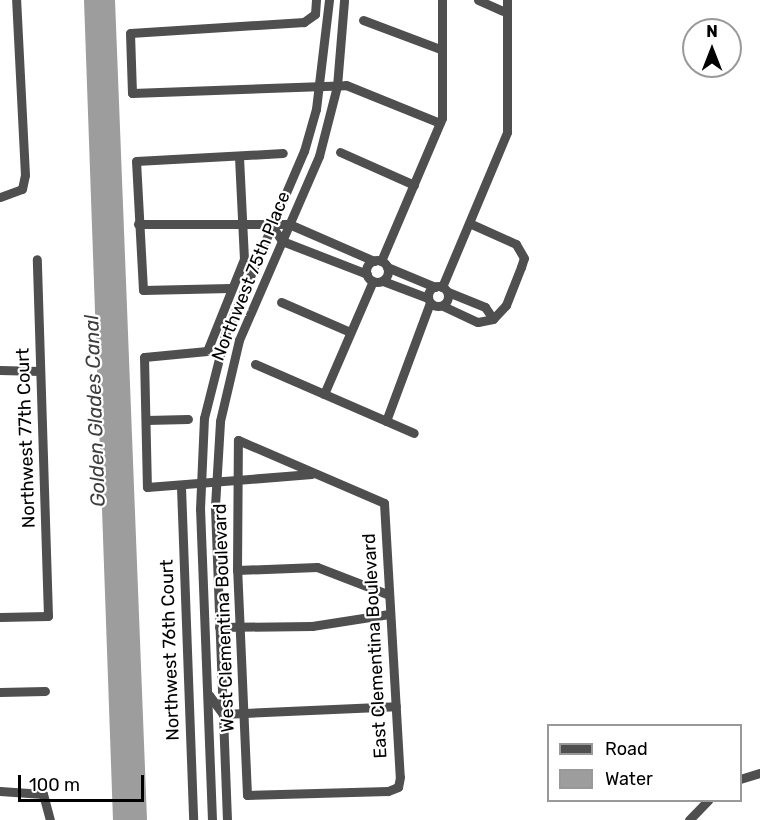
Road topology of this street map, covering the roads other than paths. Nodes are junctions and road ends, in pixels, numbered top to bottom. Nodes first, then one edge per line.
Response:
1 (16, 0) edge
2 (316, 0) edge
3 (329, 0) edge
4 (344, 0) edge
5 (442, 0) edge
6 (478, 0) edge
7 (507, 0) edge
8 (503, 11) junction
9 (363, 20) dead end
10 (440, 49) junction
11 (320, 86) junction
12 (337, 86) junction
13 (440, 123) junction
14 (340, 152) dead end
15 (283, 153) dead end
16 (240, 157) junction
17 (414, 185) junction
18 (0, 197) edge
19 (243, 222) junction
20 (469, 223) junction
21 (138, 224) junction
22 (289, 224) junction
23 (272, 226) junction
24 (282, 241) junction
25 (37, 259) dead end
26 (381, 263) junction
27 (374, 279) junction
28 (230, 288) junction
29 (442, 289) junction
30 (429, 301) junction
31 (281, 302) dead end
32 (443, 306) junction
33 (493, 319) junction
34 (350, 332) junction
35 (255, 364) dead end
36 (0, 370) edge
37 (40, 371) junction
38 (324, 394) junction
39 (188, 419) dead end
40 (146, 420) junction
41 (386, 421) junction
42 (414, 433) dead end
43 (311, 474) junction
44 (236, 483) junction
45 (215, 484) junction
46 (200, 485) junction
47 (181, 487) junction
48 (237, 570) junction
49 (387, 594) junction
50 (388, 614) junction
51 (0, 617) edge
52 (240, 626) junction
53 (219, 627) junction
54 (207, 689) junction
55 (45, 691) dead end
56 (0, 692) edge
57 (396, 706) junction
58 (243, 713) junction
59 (223, 714) junction
60 (760, 773) edge
61 (742, 779) edge
62 (0, 791) edge
63 (247, 795) joint
64 (707, 802) edge
65 (212, 815) edge
66 (227, 815) edge
67 (193, 816) edge
68 (690, 819) edge
69 (50, 820) edge

1 - 18 street
2 - 11 street
3 - 11 street, Northwest 75th Place
4 - 12 street, Northwest 75th Place
5 - 10 street
6 - 8 street
7 - 8 street
8 - 20 street
9 - 10 street
10 - 13 street
11 - 12 street
11 - 23 street, Northwest 75th Place
12 - 13 street
12 - 22 street, Northwest 75th Place
13 - 17 street
14 - 17 street
15 - 16 street
16 - 19 street
16 - 21 street
17 - 26 street
19 - 21 street
19 - 23 street
19 - 28 street
20 - 29 street
20 - 33 street
21 - 28 street
22 - 23 street
22 - 24 street, Northwest 75th Place
22 - 26 street
23 - 24 street
23 - 46 street, Northwest 75th Place
24 - 27 street
24 - 45 street, Northwest 75th Place
25 - 37 street, Northwest 77th Court
26 - 27 street
26 - 27 street
26 - 29 street
27 - 30 street
27 - 34 street
28 - 40 street
29 - 30 street
29 - 32 street
29 - 33 street
30 - 32 street
30 - 41 street
31 - 34 street
32 - 33 street
34 - 38 street
35 - 38 street
36 - 37 street
37 - 51 street, Northwest 77th Court
38 - 41 street
39 - 40 street
40 - 47 street
41 - 42 street
43 - 44 street
43 - 44 street, West Clementina Boulevard
43 - 49 street, East Clementina Boulevard
44 - 45 street
44 - 48 street, West Clementina Boulevard
45 - 46 street
45 - 53 street, Northwest 75th Place
46 - 47 street
46 - 54 street, Northwest 75th Place
47 - 67 street, Northwest 76th Court
48 - 49 street
48 - 52 street, West Clementina Boulevard
49 - 50 street, East Clementina Boulevard
50 - 52 street
50 - 57 street, East Clementina Boulevard
52 - 53 street
52 - 58 street, West Clementina Boulevard
53 - 59 street, Northwest 75th Place
54 - 59 street
54 - 65 street, Northwest 75th Place
55 - 56 street
57 - 58 street
57 - 63 street, East Clementina Boulevard
58 - 59 street
58 - 63 street, West Clementina Boulevard
59 - 66 street, Northwest 75th Place
60 - 61 street
62 - 69 street
64 - 68 street
65 - 66 street, Northwest 76th Court
65 - 67 street, Northwest 76th Court

